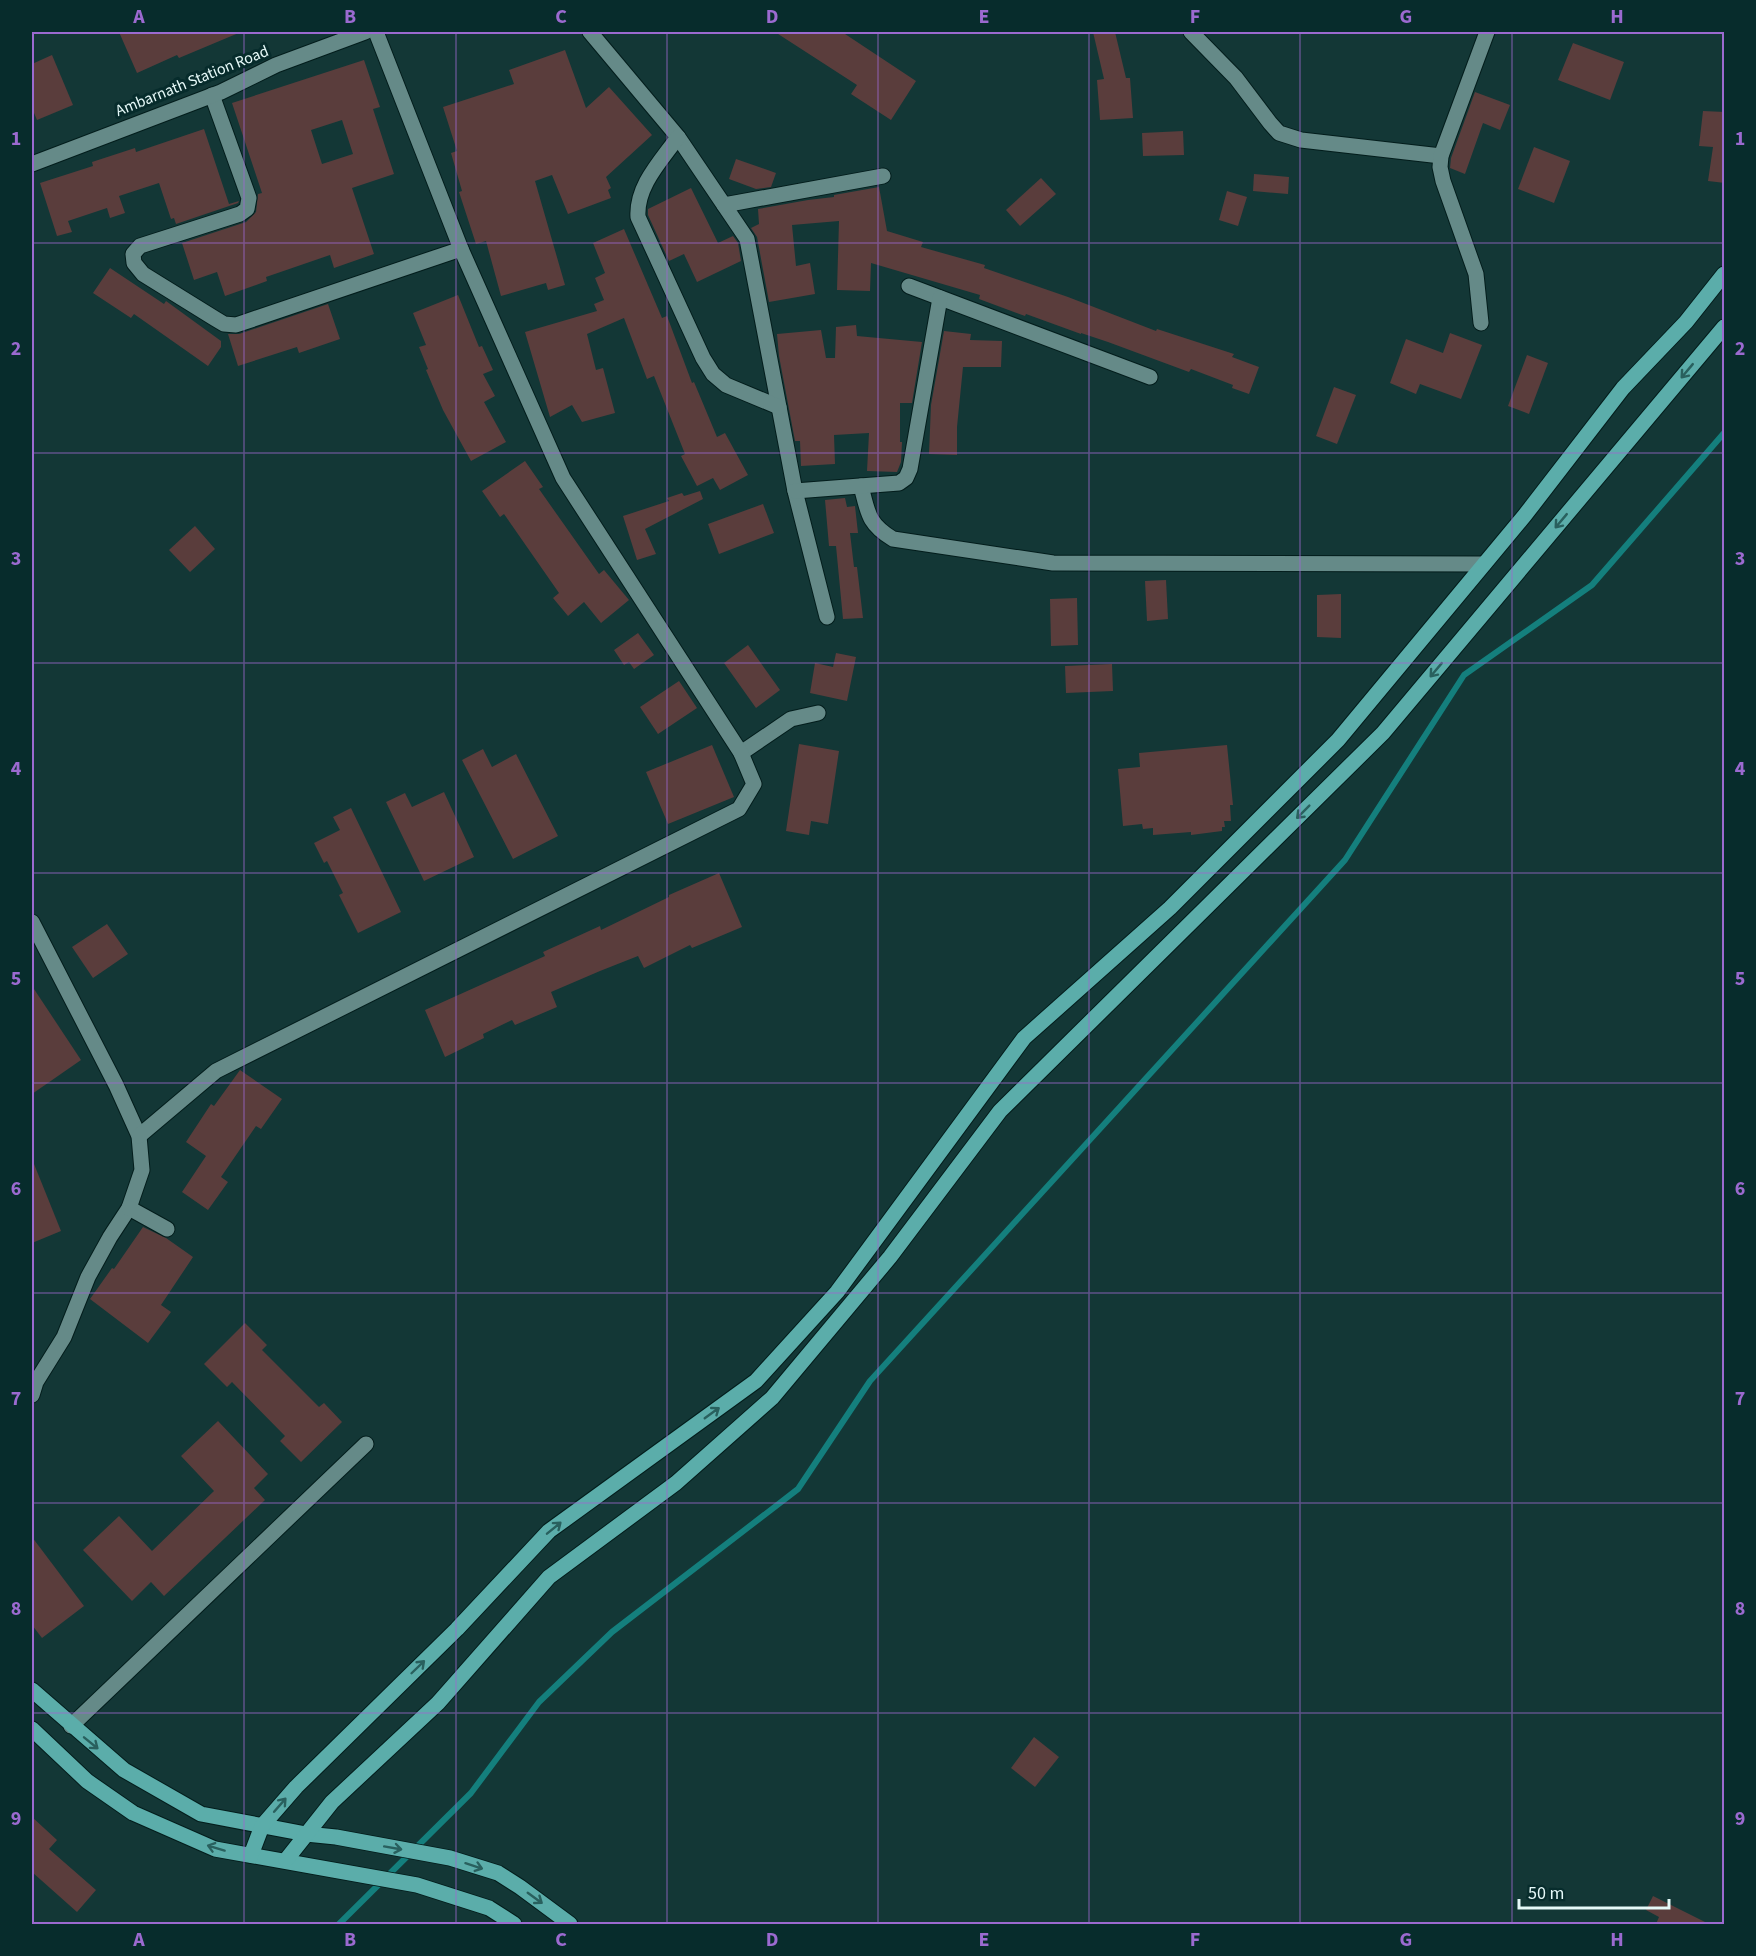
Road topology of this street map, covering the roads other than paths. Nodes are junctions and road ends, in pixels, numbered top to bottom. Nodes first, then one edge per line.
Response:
1 (365, 32) edge
2 (376, 32) edge
3 (590, 32) edge
4 (1191, 32) edge
5 (1487, 32) edge
6 (212, 95) junction
7 (678, 136) junction
8 (1441, 156) junction
9 (32, 164) edge
10 (883, 176) dead end
11 (724, 205) junction
12 (461, 249) junction
13 (1725, 274) edge
14 (909, 286) dead end
15 (940, 298) junction
16 (1481, 323) dead end
17 (1725, 327) edge
18 (1150, 377) dead end
19 (779, 406) junction
20 (861, 486) junction
21 (795, 491) junction
22 (1484, 564) junction
23 (827, 617) dead end
24 (818, 713) dead end
25 (741, 753) junction
26 (32, 922) edge
27 (139, 1136) junction
28 (129, 1208) junction
29 (167, 1229) dead end
30 (32, 1395) edge
31 (366, 1444) dead end
32 (32, 1690) edge
33 (71, 1726) junction
34 (32, 1730) edge
35 (262, 1826) junction
36 (306, 1834) junction
37 (251, 1855) junction
38 (286, 1860) junction
39 (514, 1924) edge
40 (570, 1924) edge

1 - 6 street, Ambarnath Station Road
2 - 12 street
3 - 7 street
4 - 8 street
5 - 8 street
6 - 9 street, Ambarnath Station Road
6 - 12 street
7 - 11 street
7 - 19 street
8 - 16 street
10 - 11 street
11 - 19 street
12 - 25 street
13 - 22 main road
14 - 15 street
15 - 18 street
15 - 20 street
17 -> 36 main road
19 - 21 street
20 - 21 street
20 - 22 street
21 - 23 street
35 -> 22 main road
24 - 25 street
25 - 27 street
26 - 27 street
27 - 28 street
28 - 29 street
28 - 30 street
31 - 33 street
32 - 33 main road
33 -> 35 main road
37 -> 34 main road
35 - 36 main road
35 - 37 main road
36 - 38 main road
36 -> 40 main road
37 - 38 main road
38 - 39 main road

